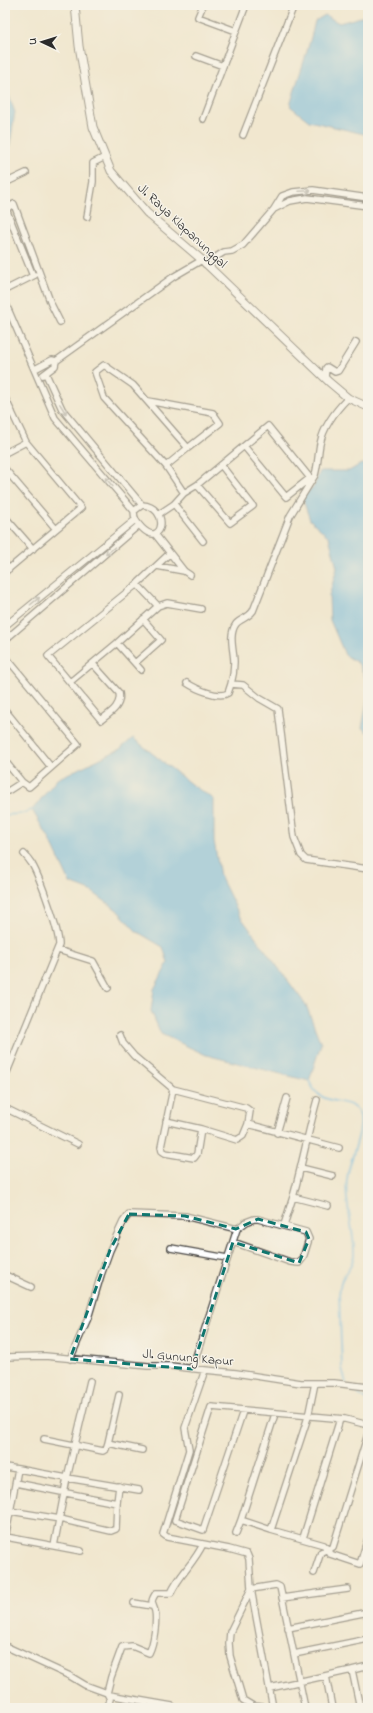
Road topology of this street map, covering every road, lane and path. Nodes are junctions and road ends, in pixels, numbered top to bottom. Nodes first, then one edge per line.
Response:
1 (75, 5) edge
2 (203, 5) edge
3 (246, 5) edge
4 (294, 5) edge
5 (236, 31) junction
6 (196, 56) dead end
7 (223, 66) junction
8 (202, 120) dead end
9 (243, 135) dead end
10 (105, 158) junction
11 (26, 173) dead end
12 (5, 183) edge
13 (368, 198) edge
14 (368, 206) edge
15 (274, 209) junction
16 (87, 217) dead end
17 (203, 262) junction
18 (39, 273) junction
19 (33, 276) junction
20 (5, 290) edge
21 (5, 302) edge
22 (60, 322) dead end
23 (356, 342) dead end
24 (56, 361) junction
25 (35, 369) junction
26 (46, 374) junction
27 (39, 378) junction
28 (324, 378) junction
29 (5, 398) edge
30 (348, 398) junction
31 (148, 401) junction
32 (368, 407) edge
33 (12, 412) junction
34 (5, 416) edge
35 (26, 442) junction
36 (244, 446) junction
37 (188, 448) junction
38 (5, 453) edge
39 (221, 465) junction
40 (166, 466) junction
41 (5, 469) edge
42 (197, 485) junction
43 (184, 493) junction
44 (174, 504) junction
45 (142, 505) junction
46 (134, 511) junction
47 (158, 514) junction
48 (5, 517) edge
49 (137, 523) junction
50 (56, 529) junction
51 (155, 534) junction
52 (203, 541) dead end
53 (33, 549) junction
54 (169, 554) junction
55 (157, 566) junction
56 (6, 569) edge
57 (184, 571) junction
58 (190, 576) dead end
59 (138, 584) junction
60 (158, 606) junction
61 (201, 609) dead end
62 (143, 619) junction
63 (5, 626) edge
64 (5, 640) edge
65 (117, 643) junction
66 (5, 656) edge
67 (135, 663) junction
68 (93, 664) junction
69 (141, 670) dead end
70 (70, 682) junction
71 (187, 683) dead end
72 (232, 684) junction
73 (5, 710) edge
74 (5, 761) edge
75 (51, 767) junction
76 (22, 782) junction
77 (5, 790) edge
78 (24, 854) dead end
79 (368, 869) edge
80 (58, 950) junction
81 (108, 988) dead end
82 (120, 1035) dead end
83 (5, 1077) edge
84 (173, 1089) junction
85 (287, 1098) dead end
86 (317, 1100) dead end
87 (5, 1108) edge
88 (166, 1121) junction
89 (248, 1124) junction
90 (202, 1129) junction
91 (277, 1133) junction
92 (306, 1140) junction
93 (78, 1144) dead end
94 (339, 1148) dead end
95 (301, 1168) junction
96 (333, 1176) dead end
97 (293, 1196) junction
98 (328, 1206) dead end
99 (284, 1225) junction
100 (237, 1229) junction
101 (233, 1242) junction
102 (171, 1248) dead end
103 (227, 1258) junction
104 (5, 1276) edge
105 (31, 1287) dead end
106 (5, 1358) edge
107 (70, 1359) junction
108 (192, 1369) junction
109 (204, 1370) junction
110 (90, 1381) dead end
111 (315, 1383) junction
112 (368, 1387) edge
113 (119, 1395) dead end
114 (243, 1410) junction
115 (275, 1414) junction
116 (308, 1417) junction
117 (340, 1419) junction
118 (368, 1425) edge
119 (368, 1434) edge
120 (44, 1439) dead end
121 (108, 1443) junction
122 (74, 1446) junction
123 (142, 1450) dead end
124 (5, 1467) edge
125 (18, 1469) junction
126 (67, 1478) junction
127 (16, 1483) junction
128 (120, 1486) junction
129 (140, 1490) dead end
130 (64, 1492) junction
131 (117, 1503) junction
132 (10, 1511) junction
133 (60, 1519) junction
134 (241, 1520) junction
135 (272, 1530) junction
136 (236, 1533) dead end
137 (6, 1538) edge
138 (302, 1538) junction
139 (368, 1538) edge
140 (203, 1544) junction
141 (54, 1546) junction
142 (327, 1549) junction
143 (80, 1551) dead end
144 (314, 1573) dead end
145 (251, 1589) junction
146 (348, 1589) dead end
147 (282, 1598) junction
148 (134, 1603) dead end
149 (152, 1606) junction
150 (368, 1612) edge
151 (288, 1628) junction
152 (368, 1639) edge
153 (5, 1646) edge
154 (294, 1654) junction
155 (368, 1666) edge
156 (352, 1670) junction
157 (326, 1676) junction
158 (300, 1682) junction
159 (270, 1688) junction
160 (108, 1694) junction
161 (172, 1706) dead end
162 (108, 1708) edge
163 (272, 1708) edge
164 (305, 1708) edge
165 (332, 1708) edge
166 (360, 1708) edge

1 - 10 street, Jl. Raya Klapanunggal
2 - 5 street
3 - 5 street
4 - 9 street
5 - 7 street
6 - 7 street
7 - 8 street
10 - 16 street
10 - 17 street, Jl. Raya Klapanunggal
11 - 12 street
15 -> 13 street
14 - 15 street
15 - 17 street
17 - 24 street
17 - 28 street, Jl. Raya Klapanunggal
18 - 19 street
18 - 19 street
18 - 22 street
19 - 20 street
21 - 25 street
23 - 28 street
24 - 25 street
24 - 26 street
25 - 27 street
26 - 27 street
26 -> 45 street
46 -> 27 street
28 - 30 street, Jl. Raya Klapanunggal
29 - 33 street
30 - 32 street, Jl. Raya Klapanunggal
30 - 72 street
31 - 37 street
31 - 37 street
31 - 40 street
33 - 34 street
33 - 35 street
35 - 38 street
35 - 50 street
36 - 36 street
36 - 39 street
37 - 40 street
39 - 42 street
39 - 42 street
40 - 43 street
41 - 50 street
42 - 43 street
43 - 44 street
44 - 47 street
44 - 52 street
45 - 46 street
45 - 47 street
46 - 49 street
47 - 51 street
48 - 53 street
49 - 51 street
63 -> 49 street
49 -> 64 street
50 - 53 street
51 - 54 street
53 - 56 street
54 - 55 street
54 - 57 street
55 - 57 street
55 - 59 street
57 - 58 street
59 - 60 street
59 - 70 street
60 - 61 street
60 - 62 street
62 - 65 street
62 - 67 street
65 - 67 street
65 - 68 street
66 - 75 street
67 - 69 street
68 - 70 street
68 - 70 street
71 - 72 street
72 - 79 street
73 - 75 street
74 - 76 street
75 - 76 street
76 - 77 street
78 - 80 street
80 - 81 street
80 - 83 street
82 - 84 street
84 - 88 street
84 - 89 street
85 - 91 street
86 - 92 street
87 - 93 street
88 - 90 street
88 - 90 street
89 - 90 street
89 - 91 street
91 - 92 street
92 - 94 street
92 - 95 street
95 - 96 street
95 - 97 street
97 - 98 street
97 - 99 street
99 - 100 street
99 - 101 street
100 - 101 street
100 - 107 street
101 - 103 street
102 - 103 street
103 - 108 street
104 - 105 street
106 - 107 street, Jl. Gunung Kapur
107 - 108 street, Jl. Gunung Kapur
108 - 109 street, Jl. Gunung Kapur
109 - 111 street, Jl. Gunung Kapur
109 - 140 street
110 - 122 street
111 - 112 street, Jl. Gunung Kapur
111 - 116 street
113 - 121 street
114 - 114 street
114 - 115 street
115 - 116 street
115 - 134 street
116 - 117 street
116 - 135 street
117 - 118 street
117 - 138 street
119 - 142 street
120 - 122 street
121 - 122 street
121 - 123 street
122 - 126 street
124 - 125 street
125 - 126 street
125 - 127 street
126 - 128 street
126 - 130 street
127 - 130 street
127 - 132 street
128 - 129 street
128 - 131 street
130 - 131 street
130 - 133 street
131 - 133 street
132 - 133 street
132 - 137 street
133 - 141 street
134 - 135 street
134 - 136 street
135 - 138 street
137 - 141 street
138 - 142 street
139 - 142 street
140 - 145 street
140 - 149 street
141 - 143 street
142 - 144 street
145 - 147 street
145 - 159 street
145 - 163 street
146 - 147 street
147 - 151 street
148 - 149 street
149 - 160 street
150 - 151 street
151 - 154 street
152 - 154 street
153 - 160 street
154 - 158 street
155 - 156 street
156 - 157 street
156 - 166 street
157 - 158 street
157 - 165 street
158 - 159 street
158 - 164 street
159 - 163 street
160 - 161 street
160 - 162 street

